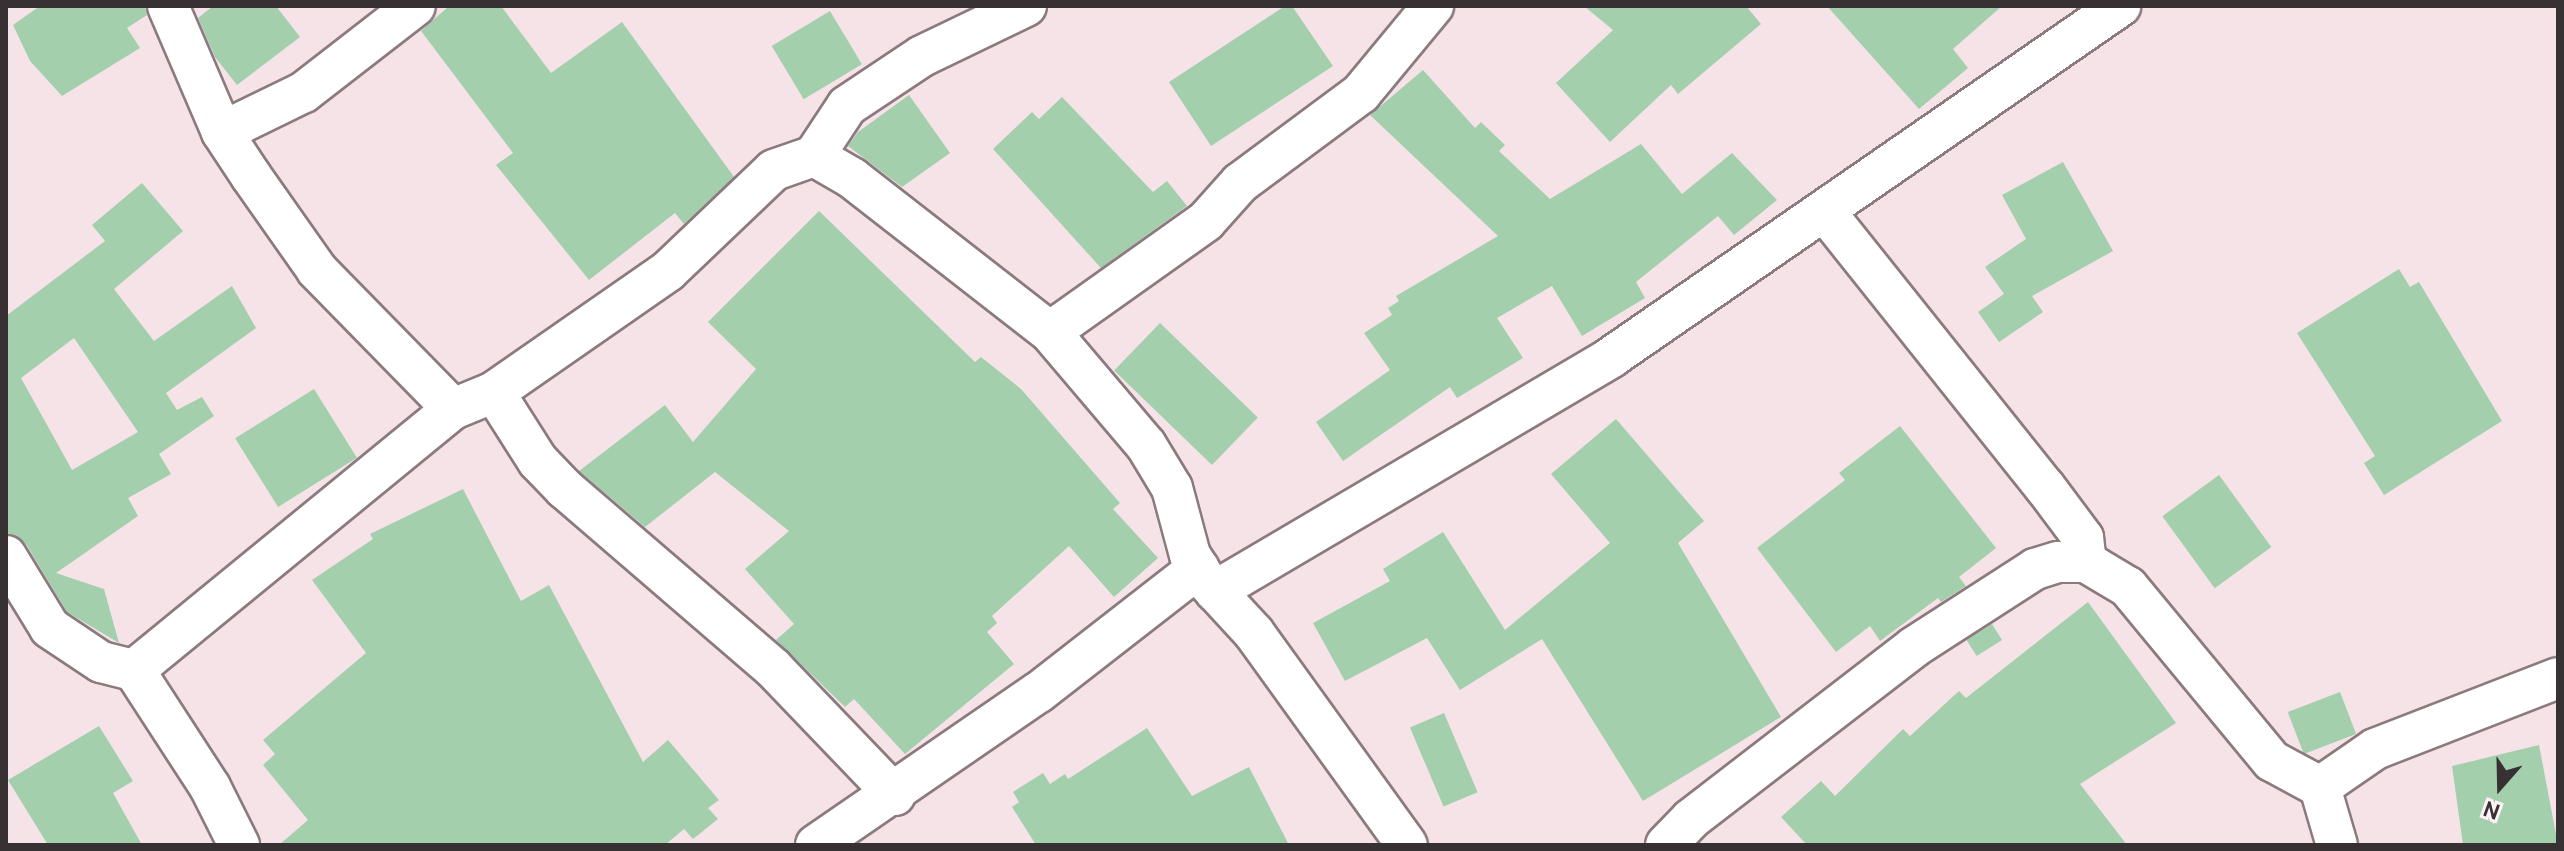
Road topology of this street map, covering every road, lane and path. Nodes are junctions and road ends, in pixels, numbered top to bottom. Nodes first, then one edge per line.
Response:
1 (168, 6) edge
2 (415, 6) edge
3 (1026, 6) edge
4 (1433, 6) edge
5 (2120, 6) edge
6 (222, 132) junction
7 (814, 156) junction
8 (1826, 213) junction
9 (1050, 332) junction
10 (494, 392) junction
11 (453, 409) junction
12 (7, 558) edge
13 (2086, 562) junction
14 (1207, 580) junction
15 (134, 670) junction
16 (2558, 678) edge
17 (2320, 787) junction
18 (895, 795) junction
19 (239, 845) edge
20 (816, 845) edge
21 (1407, 845) edge
22 (1666, 845) edge
23 (2337, 845) edge

1 - 6 street
2 - 6 street
3 - 7 street
4 - 9 street
5 - 8 street
6 - 11 street
7 - 9 street
7 - 10 street
8 - 13 street
8 - 14 street
9 - 14 street
10 - 11 street
10 - 18 street
11 - 15 street
12 - 15 street
13 - 17 street
13 - 22 street
14 - 18 street
14 - 21 street
15 - 19 street
16 - 17 street
17 - 23 street
18 - 20 street

